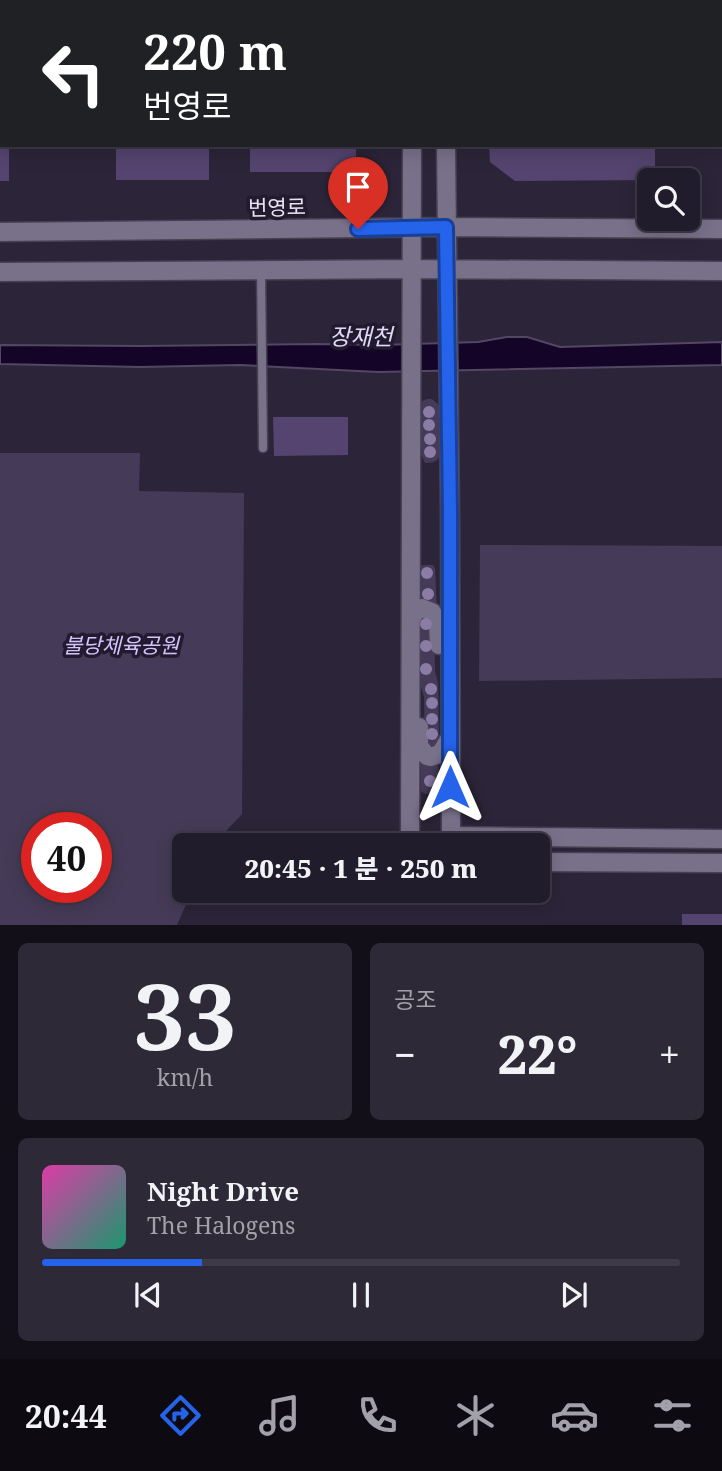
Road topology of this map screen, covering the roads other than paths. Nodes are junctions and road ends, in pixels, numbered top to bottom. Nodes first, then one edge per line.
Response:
1 (412, 147) edge
2 (446, 147) edge
3 (446, 227) junction
4 (413, 228) junction
5 (722, 229) edge
6 (0, 232) edge
7 (413, 269) junction
8 (261, 270) junction
9 (448, 270) junction
10 (722, 271) edge
11 (0, 272) edge
12 (263, 448) dead end
13 (411, 619) junction
14 (410, 684) junction
15 (450, 685) junction
16 (450, 738) junction
17 (410, 833) edge
18 (722, 839) edge
19 (550, 862) edge
20 (722, 863) edge

1 - 4 street
2 - 3 street
3 - 4 street, 번영로
3 - 5 street, 번영로
3 - 9 street
4 - 6 street, 번영로
4 - 7 street
7 - 8 street
7 - 9 street
7 - 13 street
8 - 11 street
8 - 12 lane
9 - 10 street
9 - 15 street
13 - 14 street
13 - 15 street
14 - 16 street
14 - 17 street
15 - 16 street
16 - 18 street
19 - 20 street

